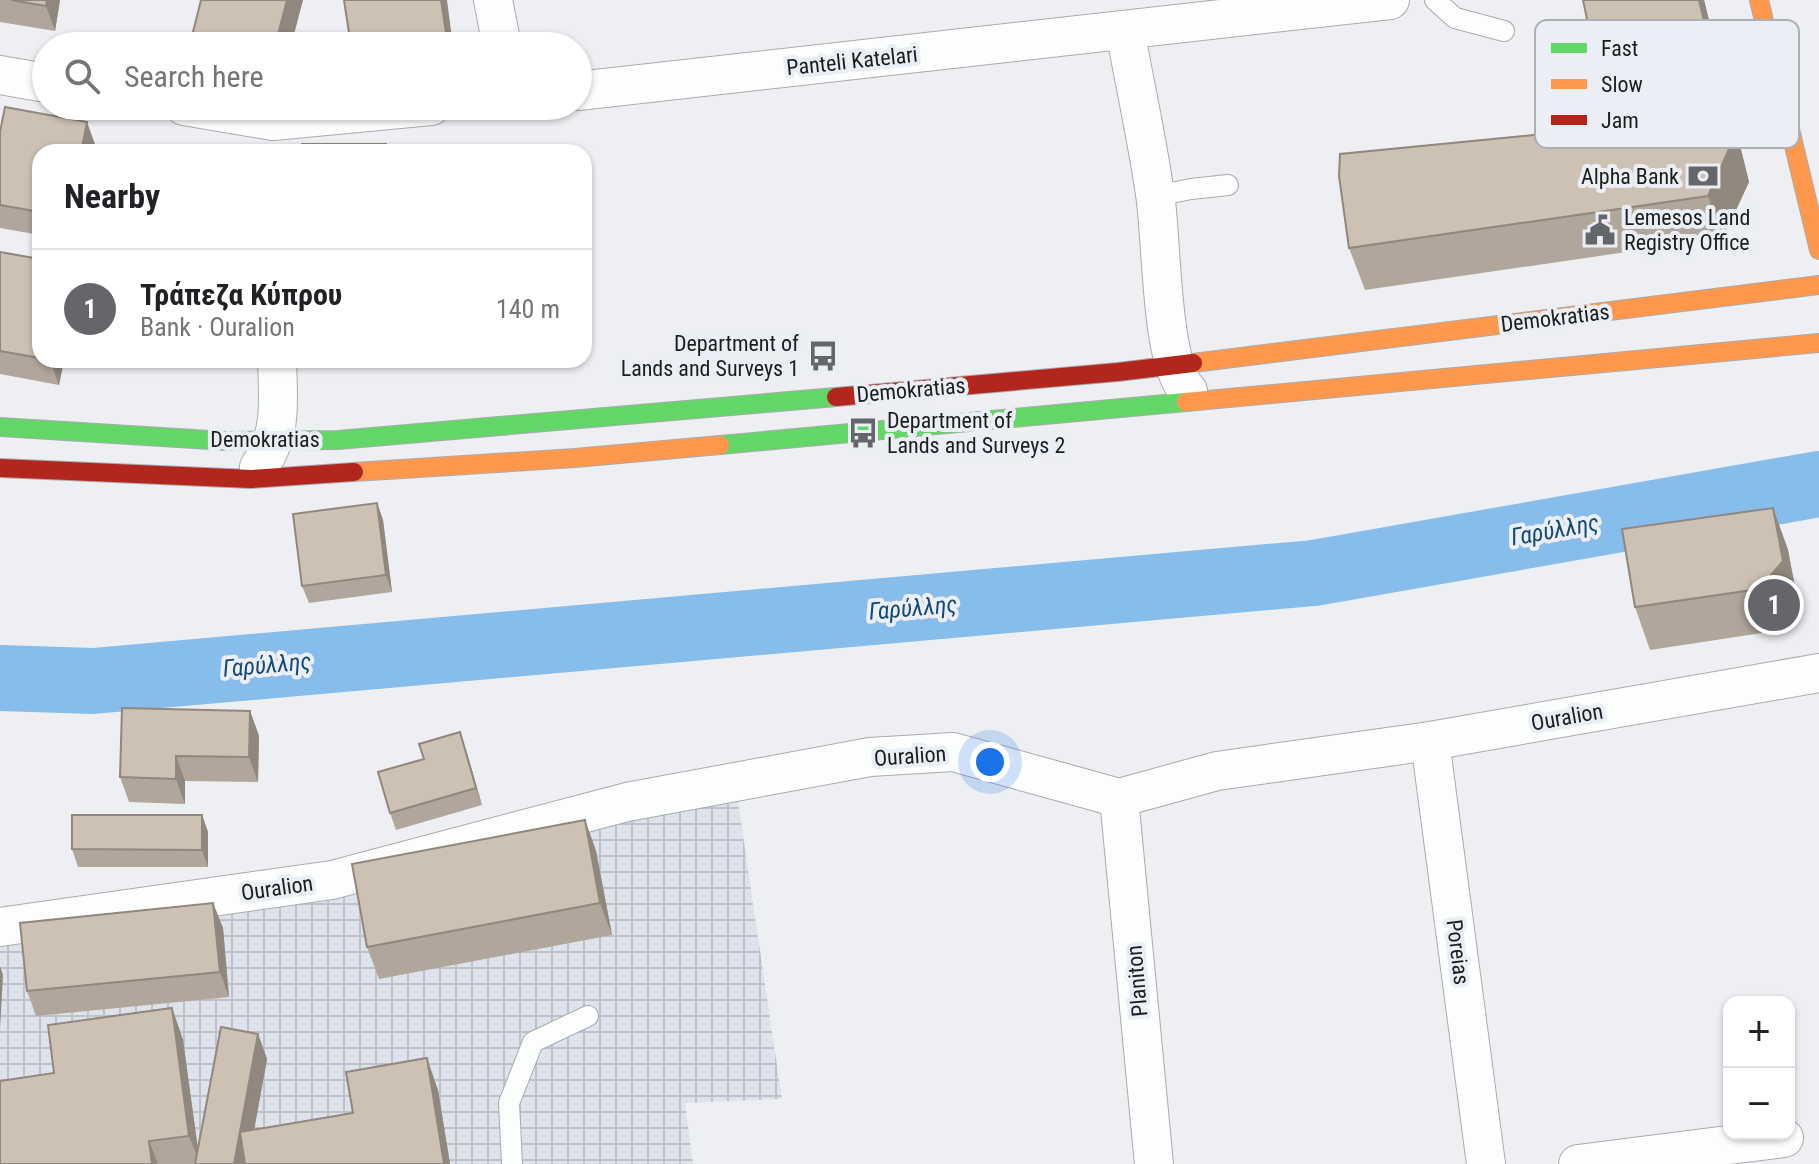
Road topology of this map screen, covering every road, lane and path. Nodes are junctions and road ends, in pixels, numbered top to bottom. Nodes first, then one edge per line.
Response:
1 (493, 0) edge
2 (1390, 0) edge
3 (1435, 0) edge
4 (1759, 0) edge
5 (1764, 20) edge
6 (1125, 30) junction
7 (1504, 31) dead end
8 (499, 32) edge
9 (0, 75) edge
10 (32, 81) edge
11 (592, 89) edge
12 (226, 120) edge
13 (358, 120) edge
14 (274, 136) edge
15 (1795, 148) edge
16 (1228, 185) dead end
17 (1156, 196) junction
18 (1819, 250) edge
19 (1819, 285) edge
20 (1819, 343) edge
21 (1173, 365) junction
22 (277, 368) edge
23 (1199, 401) junction
24 (0, 427) edge
25 (273, 441) junction
26 (0, 468) edge
27 (251, 479) junction
28 (1819, 673) edge
29 (1430, 741) junction
30 (1119, 798) junction
31 (0, 927) edge
32 (588, 1016) dead end
33 (1785, 1145) edge
34 (512, 1164) edge
35 (1154, 1164) edge
36 (1486, 1164) edge
37 (1578, 1164) edge

1 - 8 street
2 - 6 street, Panteli Katelari
3 - 7 lane
4 - 5 street
6 - 11 street, Panteli Katelari
6 - 17 street
9 - 10 street
12 - 14 street
13 - 14 street
15 - 18 street
16 - 17 lane
17 - 21 street
19 - 21 street, Demokratias
20 - 23 street, Demokratias
21 - 23 street
21 - 25 street, Demokratias
22 - 25 street
23 - 27 street, Demokratias
24 - 25 street, Demokratias
25 - 27 street
26 - 27 street, Demokratias
28 - 29 street, Ouralion
29 - 30 street, Ouralion
29 - 36 street, Poreias
30 - 31 street, Ouralion
30 - 35 street, Planiton
32 - 34 lane
33 - 37 street

